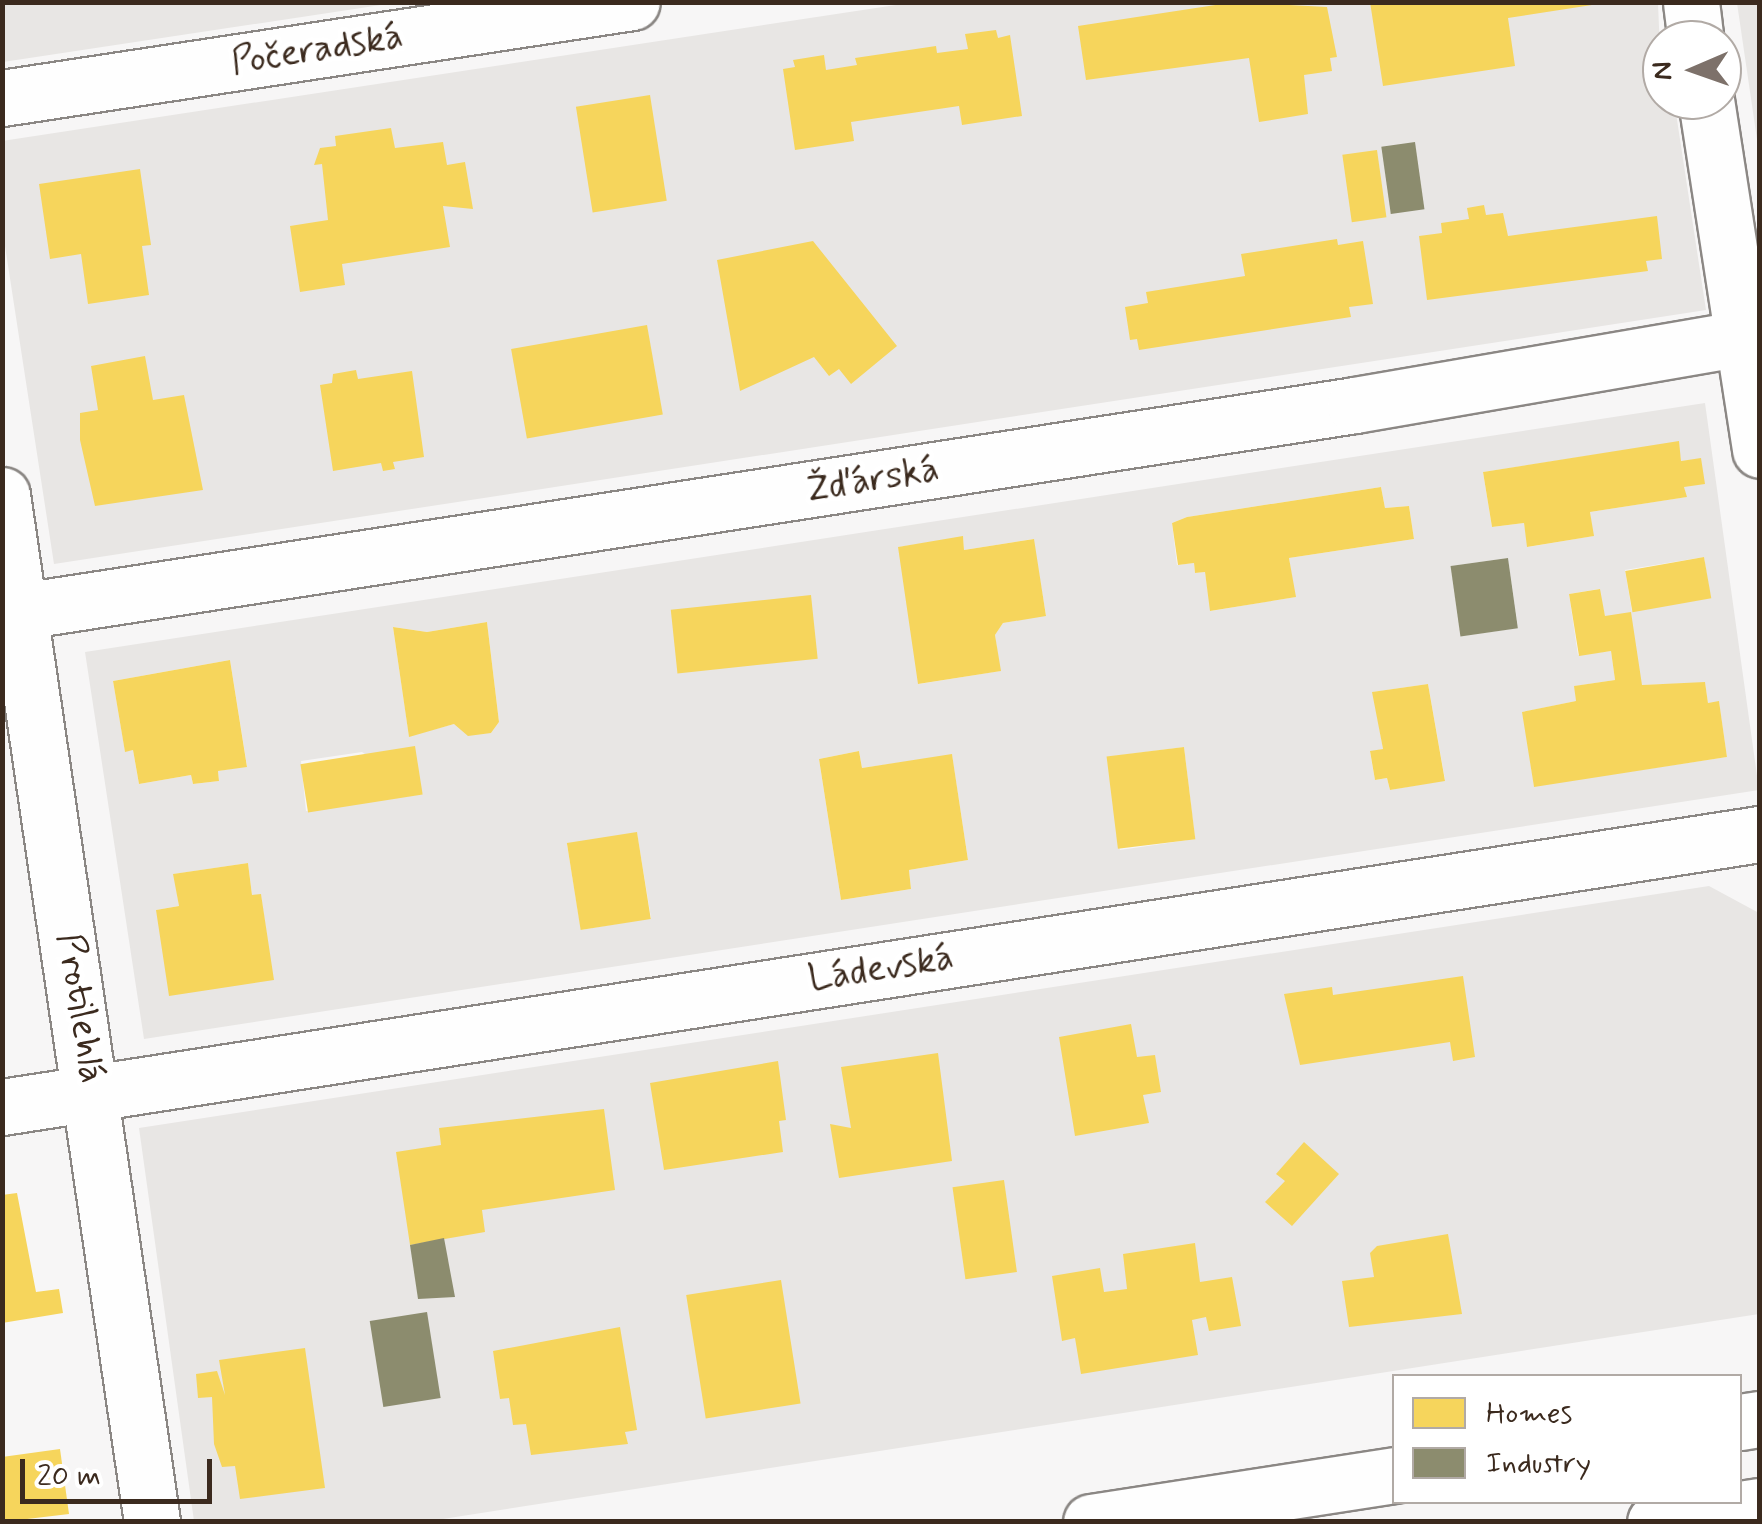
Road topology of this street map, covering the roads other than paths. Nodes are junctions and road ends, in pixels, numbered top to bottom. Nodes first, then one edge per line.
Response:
1 (632, 2) edge
2 (2, 98) edge
3 (1709, 120) edge
4 (1743, 338) junction
5 (1760, 450) edge
6 (2, 495) edge
7 (11, 613) edge
8 (1760, 834) edge
9 (93, 1092) junction
10 (2, 1107) edge
11 (1392, 1475) edge
12 (1760, 1506) edge
13 (152, 1522) edge
14 (1091, 1522) edge
15 (1654, 1522) edge

1 - 2 street, Počeradská
3 - 4 street
4 - 5 street
4 - 7 street, Žďárská
6 - 7 street, Protilehlá
7 - 9 street, Protilehlá
8 - 9 street, Ládevská
9 - 10 street, Ládevská
9 - 13 street, Protilehlá
11 - 14 street
12 - 15 street

